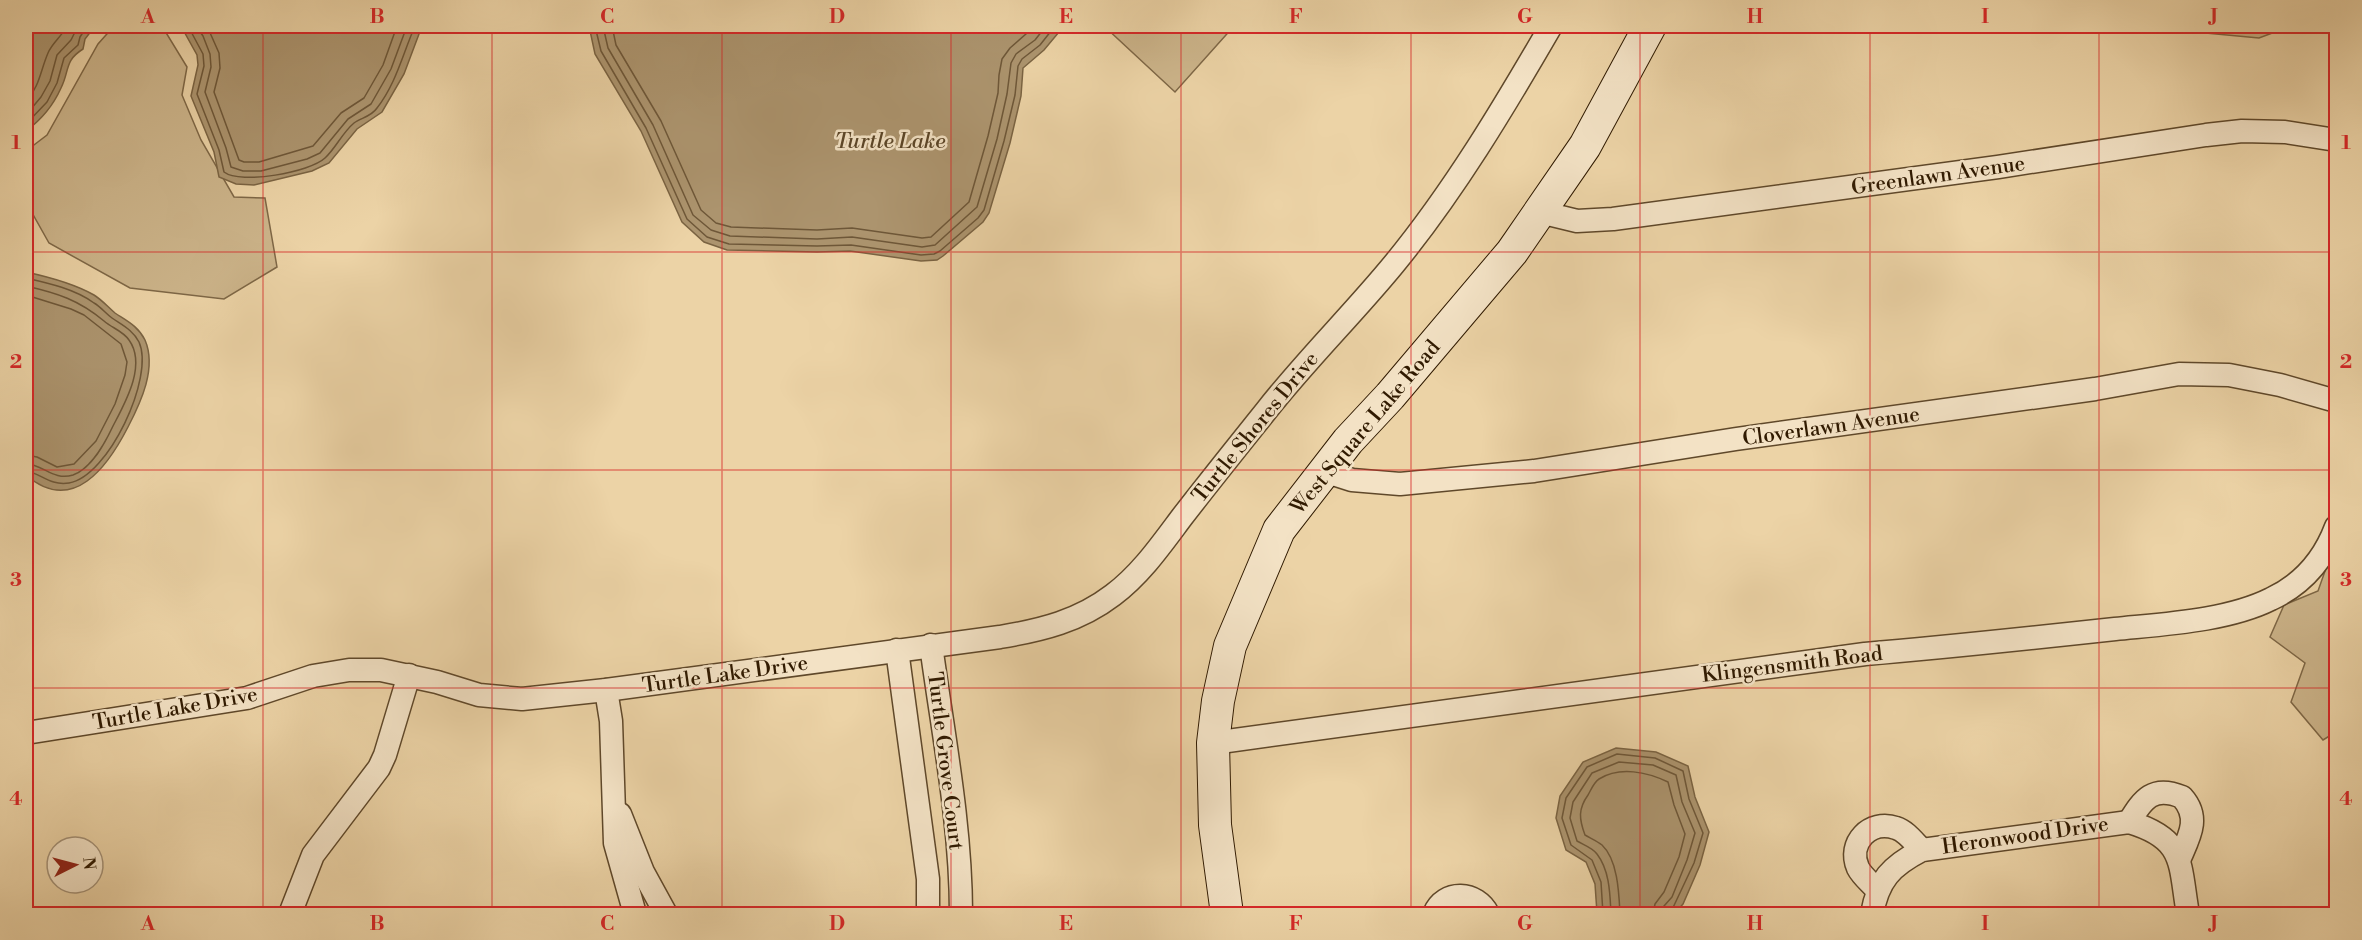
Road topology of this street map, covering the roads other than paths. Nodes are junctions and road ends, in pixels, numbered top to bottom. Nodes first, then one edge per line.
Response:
1 (1551, 26) edge
2 (1650, 26) edge
3 (2337, 140) edge
4 (1540, 212) junction
5 (2337, 401) edge
6 (1324, 471) junction
7 (2337, 526) edge
8 (931, 645) junction
9 (897, 650) junction
10 (843, 657) joint
11 (409, 675) junction
12 (606, 690) junction
13 (26, 733) edge
14 (1213, 743) junction
15 (614, 799) junction
16 (2128, 822) junction
17 (1922, 850) junction
18 (2179, 860) junction
19 (961, 877) junction
20 (928, 879) junction
21 (1877, 890) junction
22 (290, 915) edge
23 (635, 915) edge
24 (666, 915) edge
25 (928, 915) edge
26 (961, 915) edge
27 (1227, 915) edge
28 (1434, 915) edge
29 (1488, 915) edge
30 (1872, 915) edge
31 (2188, 915) edge

1 - 8 street, Turtle Shores Drive
2 - 4 street, West Square Lake Road
3 - 4 street, Greenlawn Avenue
4 - 6 street, West Square Lake Road
5 - 6 street, Cloverlawn Avenue
6 - 14 street, West Square Lake Road
7 - 14 street, Klingensmith Road
8 - 9 street, Turtle Shores Drive
8 - 19 street, Turtle Grove Court
9 - 10 street, Turtle Shores Drive
9 - 20 street, Turtle Grove Court
10 - 12 street, Turtle Lake Drive
11 - 12 street, Turtle Lake Drive
11 - 13 street, Turtle Lake Drive
11 - 22 street
12 - 15 street
14 - 27 street, West Square Lake Road
15 - 23 street
15 - 24 street
16 - 17 street, Heronwood Drive
16 - 18 street, Heronwood Drive
16 - 18 street, Heronwood Drive
17 - 21 street, Heronwood Drive
17 - 21 street, Heronwood Drive
18 - 31 street, Heronwood Drive
19 - 20 street, Turtle Grove Court
19 - 26 street, Turtle Grove Court
20 - 25 street, Turtle Grove Court
21 - 30 street, Heronwood Drive
28 - 29 street

